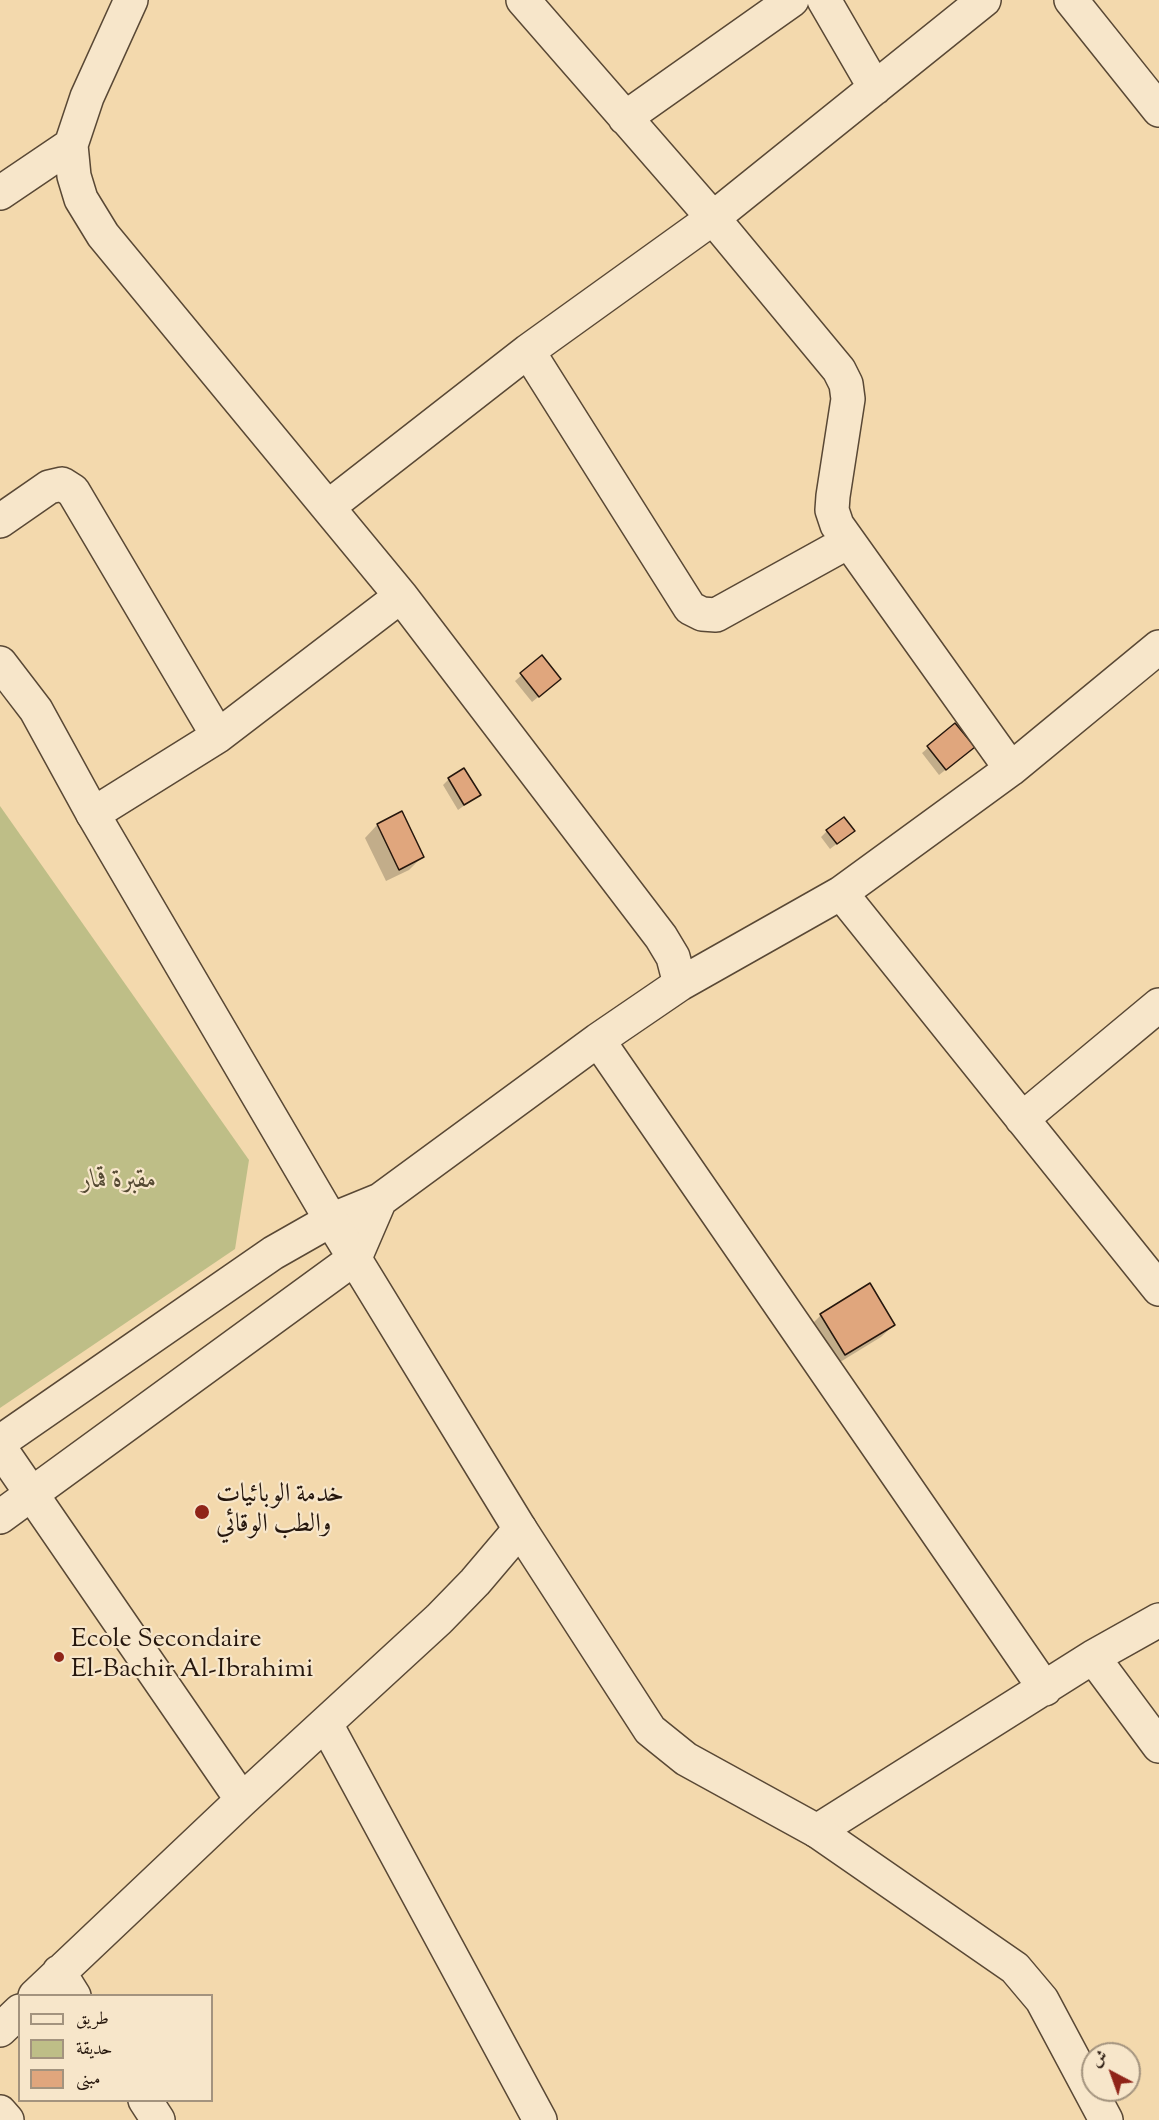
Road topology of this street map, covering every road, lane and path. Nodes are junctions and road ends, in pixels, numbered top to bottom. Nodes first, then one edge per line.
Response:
1 (131, 0) edge
2 (523, 0) edge
3 (792, 0) edge
4 (824, 0) edge
5 (984, 0) edge
6 (1071, 0) edge
7 (875, 88) junction
8 (1159, 110) edge
9 (626, 118) junction
10 (71, 145) junction
11 (0, 193) edge
12 (713, 219) junction
13 (528, 351) junction
14 (328, 507) junction
15 (0, 521) edge
16 (848, 542) junction
17 (400, 596) junction
18 (1159, 647) edge
19 (0, 663) edge
20 (218, 736) junction
21 (1011, 769) junction
22 (93, 814) junction
23 (841, 893) junction
24 (680, 984) junction
25 (1159, 1005) edge
26 (598, 1040) junction
27 (1022, 1119) junction
28 (380, 1200) junction
29 (331, 1220) junction
30 (355, 1258) junction
31 (1159, 1289) edge
32 (0, 1442) edge
33 (0, 1448) edge
34 (32, 1496) junction
35 (0, 1517) edge
36 (520, 1529) junction
37 (1159, 1620) edge
38 (1093, 1657) junction
39 (1045, 1689) junction
40 (326, 1724) junction
41 (1159, 1746) edge
42 (242, 1800) junction
43 (817, 1831) junction
44 (66, 1984) edge
45 (38, 1994) edge
46 (18, 2013) edge
47 (0, 2030) edge
48 (145, 2102) edge
49 (0, 2112) edge
50 (7, 2120) edge
51 (158, 2120) edge
52 (540, 2120) edge
53 (1106, 2120) edge

1 - 10 street
2 - 9 street
3 - 9 street
4 - 7 street
5 - 7 street
6 - 8 street
7 - 12 street
9 - 12 street
10 - 11 street
10 - 14 street
12 - 13 street
12 - 16 street
13 - 14 street
13 - 16 street
14 - 17 street
15 - 20 street
16 - 21 street
17 - 20 street
17 - 24 street
18 - 21 street
19 - 22 street
20 - 22 street
21 - 23 street
22 - 29 street
23 - 24 street
23 - 27 street
24 - 26 street
25 - 27 street
26 - 28 street
26 - 39 street
27 - 31 street
28 - 29 street
28 - 30 street
29 - 30 street
29 - 32 street
30 - 34 street
30 - 36 street
33 - 34 street
34 - 35 street
34 - 42 street
36 - 40 street
36 - 43 street
37 - 38 street
38 - 39 street
38 - 41 street
39 - 43 street
40 - 42 street
40 - 52 street
42 - 44 street
43 - 53 street
44 - 45 street
46 - 47 street
48 - 51 street
49 - 50 street

